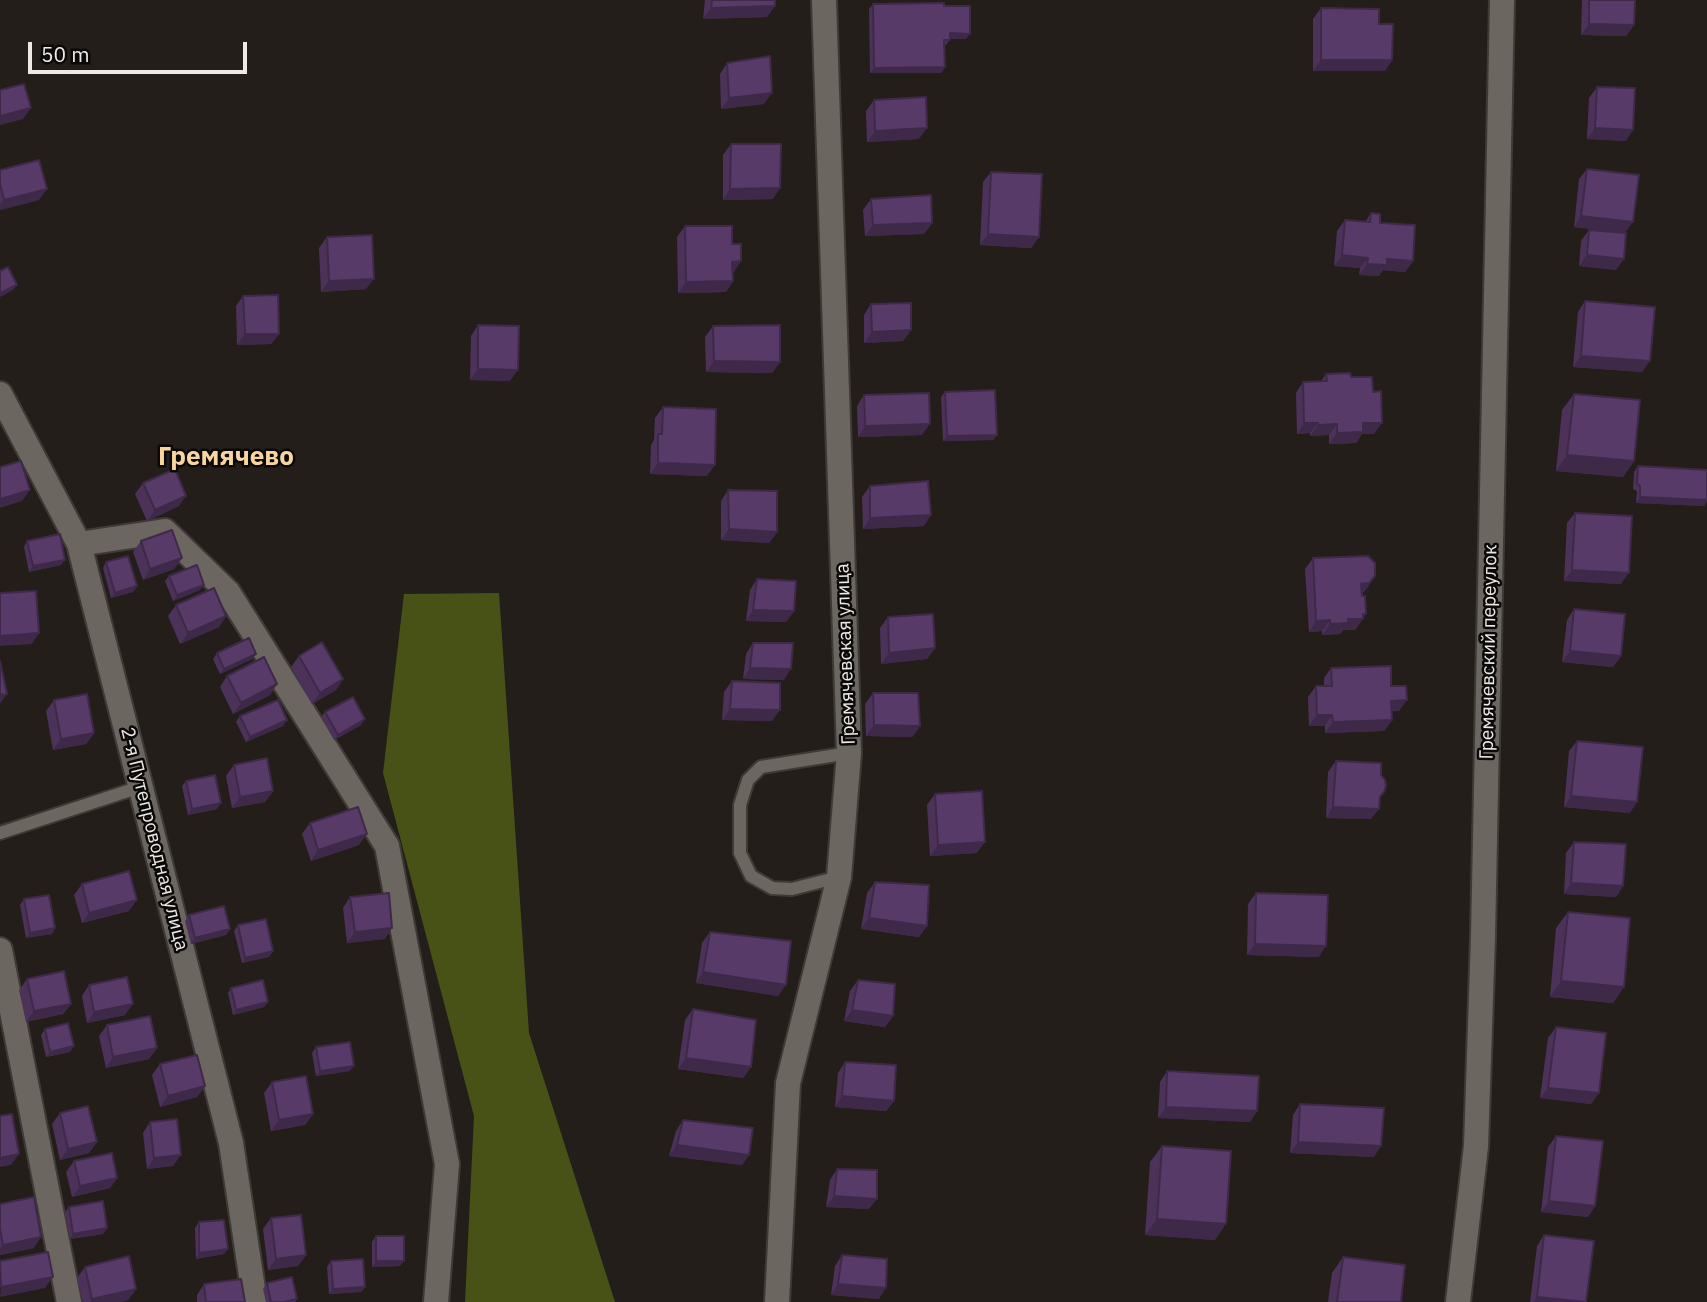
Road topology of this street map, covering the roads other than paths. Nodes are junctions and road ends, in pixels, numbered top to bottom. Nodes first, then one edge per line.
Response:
1 (824, 0) edge
2 (1502, 0) edge
3 (0, 394) edge
4 (79, 544) junction
5 (849, 753) junction
6 (140, 787) junction
7 (0, 833) edge
8 (839, 877) junction
9 (0, 950) edge
10 (69, 1302) edge
11 (255, 1302) edge
12 (436, 1302) edge
13 (777, 1302) edge
14 (1458, 1302) edge

1 - 5 street, Гремячевская улица
2 - 14 street, Гремячевский переулок
3 - 4 street, 2-я Путепроводная улица
4 - 6 street, 2-я Путепроводная улица
4 - 12 street
5 - 8 street, Гремячевская улица
5 - 8 lane
6 - 7 lane
6 - 11 street, 2-я Путепроводная улица
8 - 13 street, Гремячевская улица
9 - 10 street

